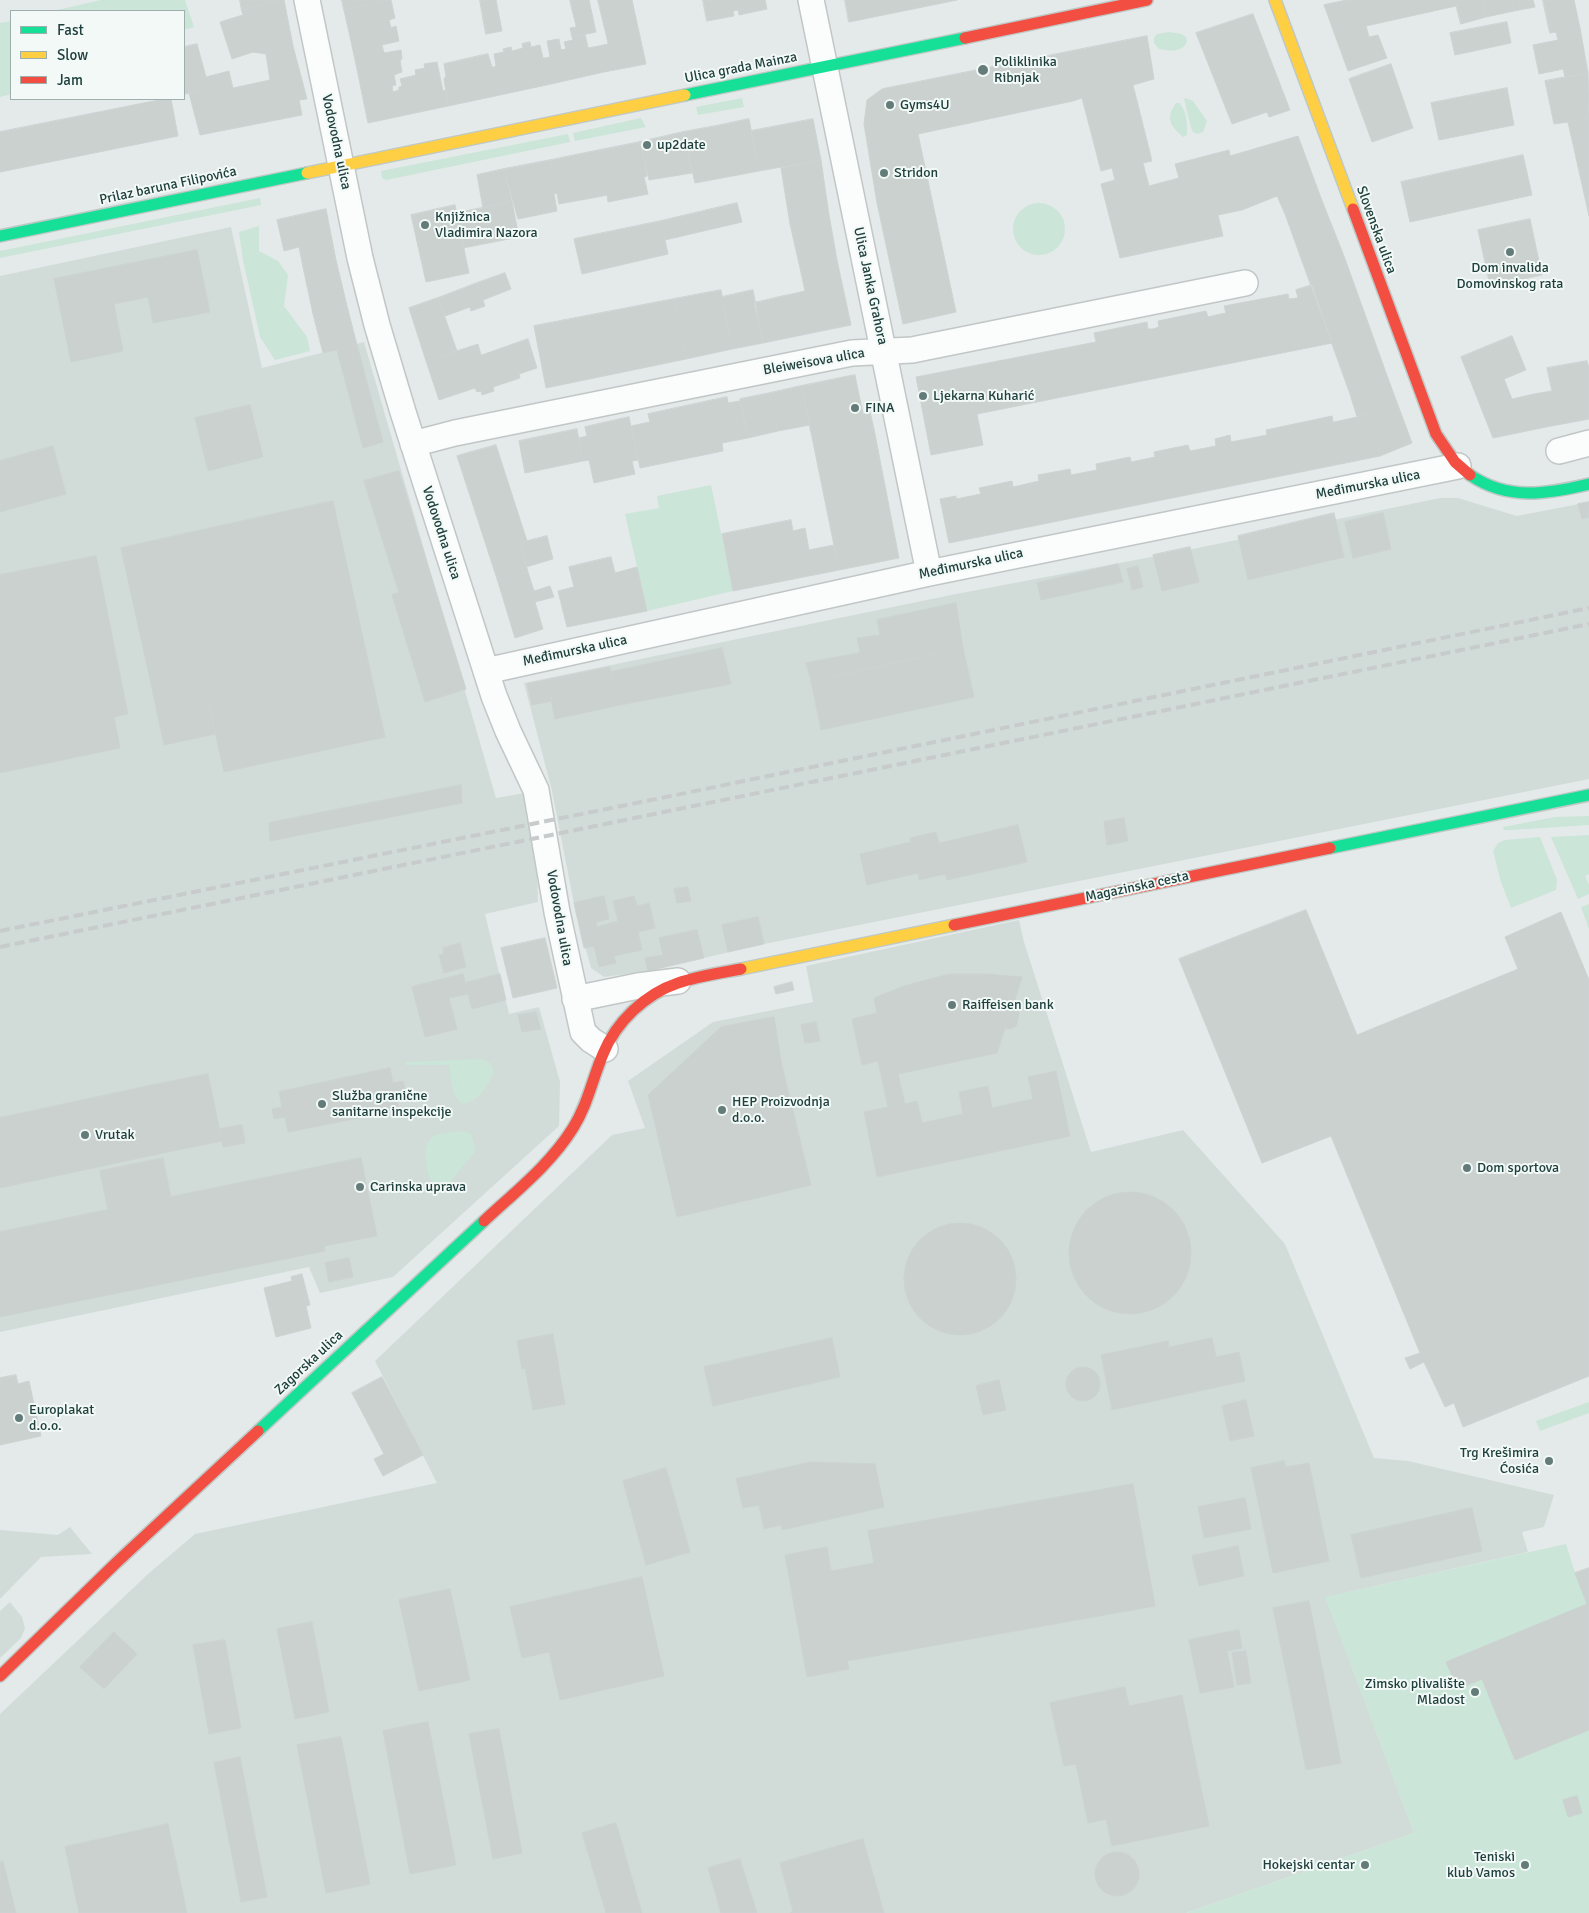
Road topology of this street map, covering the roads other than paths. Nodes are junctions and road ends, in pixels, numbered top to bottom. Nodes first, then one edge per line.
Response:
1 (307, 0) edge
2 (811, 0) edge
3 (1147, 0) edge
4 (1275, 0) edge
5 (824, 66) junction
6 (341, 165) junction
7 (0, 236) edge
8 (1246, 283) dead end
9 (884, 352) junction
10 (1589, 443) edge
11 (413, 444) junction
12 (1559, 451) dead end
13 (1458, 466) junction
14 (1589, 484) edge
15 (929, 572) junction
16 (486, 670) junction
17 (1589, 795) edge
18 (685, 980) junction
19 (575, 999) junction
20 (605, 1049) junction
21 (0, 1676) edge

1 - 6 street, Vodovodna ulica
2 - 5 street, Ulica Janka Grahora
3 - 5 street, Ulica grada Mainza
4 - 13 street, Slovenska ulica
5 - 6 street, Ulica grada Mainza
5 - 9 street, Ulica Janka Grahora
6 - 7 street, Prilaz baruna Filipovića
6 - 11 street, Vodovodna ulica
8 - 9 street, Bleiweisova ulica
9 - 11 street, Bleiweisova ulica
9 - 15 street, Ulica Janka Grahora
10 - 12 street
11 - 16 street, Vodovodna ulica
13 - 14 street
13 - 15 street, Međimurska ulica
15 - 16 street, Međimurska ulica
16 - 19 street, Vodovodna ulica
17 - 18 street, Magazinska cesta
18 - 19 street, Magazinska cesta
18 - 20 street, Magazinska cesta
19 - 20 street, Vodovodna ulica
20 - 21 street, Zagorska ulica

